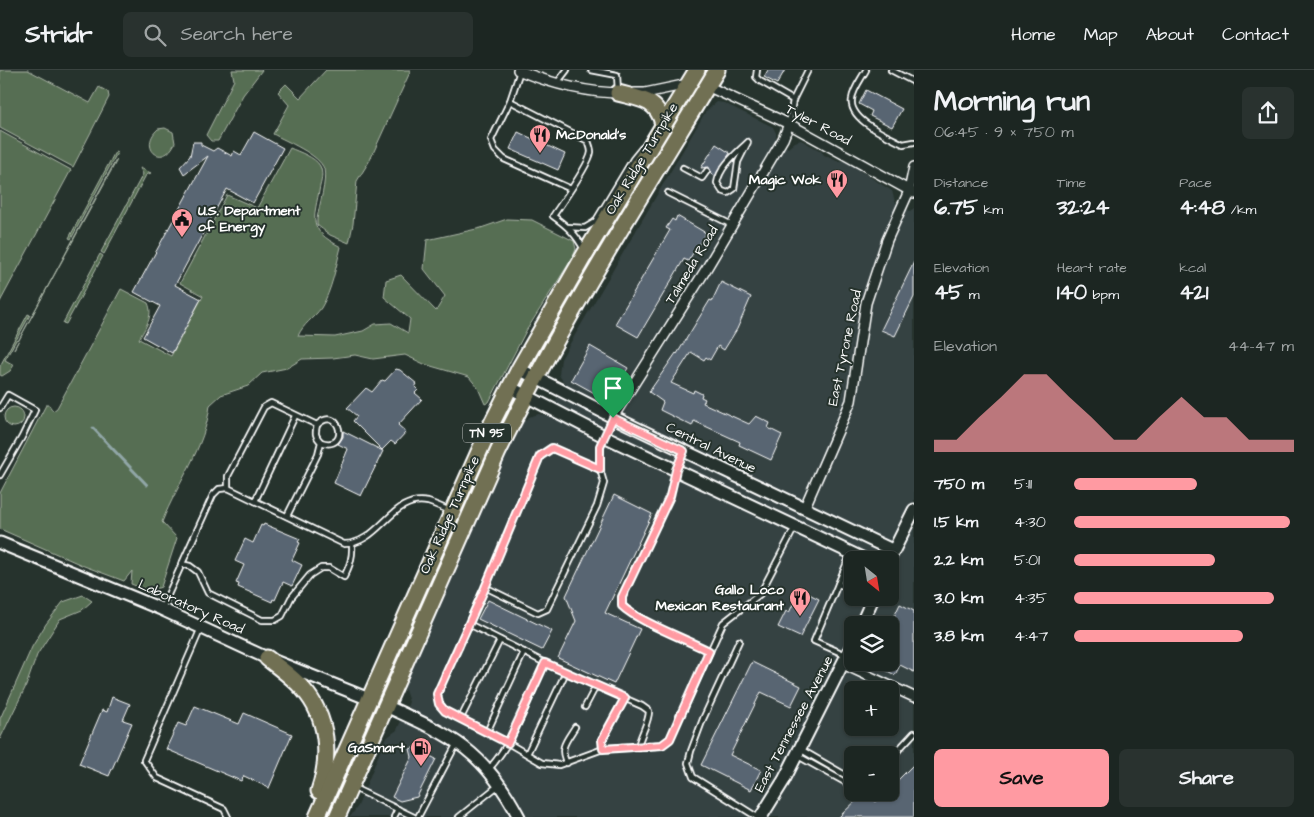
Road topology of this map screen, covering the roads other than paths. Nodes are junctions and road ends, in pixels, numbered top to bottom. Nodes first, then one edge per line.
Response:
1 (519, 70) edge
2 (566, 70) edge
3 (591, 70) edge
4 (697, 70) edge
5 (717, 70) edge
6 (757, 70) edge
7 (808, 70) edge
8 (866, 70) edge
9 (891, 70) edge
10 (914, 82) edge
11 (556, 84) junction
12 (688, 84) junction
13 (707, 86) junction
14 (618, 93) junction
15 (510, 100) junction
16 (793, 100) junction
17 (789, 124) junction
18 (660, 129) junction
19 (748, 142) joint
20 (914, 142) edge
21 (914, 167) edge
22 (683, 168) dead end
23 (707, 171) dead end
24 (570, 189) junction
25 (668, 192) dead end
26 (911, 192) edge
27 (732, 225) junction
28 (568, 227) junction
29 (586, 254) junction
30 (519, 369) junction
31 (536, 378) junction
32 (509, 387) junction
33 (526, 396) junction
34 (0, 408) edge
35 (295, 416) junction
36 (613, 418) junction
37 (317, 425) junction
38 (604, 436) junction
39 (321, 442) junction
40 (684, 451) junction
41 (600, 469) junction
42 (676, 470) junction
43 (0, 475) edge
44 (228, 488) junction
45 (255, 501) junction
46 (804, 509) junction
47 (914, 510) edge
48 (452, 512) junction
49 (287, 516) junction
50 (795, 527) junction
51 (859, 534) junction
52 (0, 543) edge
53 (352, 544) junction
54 (846, 551) edge
55 (851, 551) edge
56 (884, 551) edge
57 (892, 551) edge
58 (181, 564) junction
59 (844, 568) edge
60 (838, 584) junction
61 (844, 587) edge
62 (485, 588) junction
63 (161, 609) junction
64 (469, 624) junction
65 (201, 628) junction
66 (500, 640) junction
67 (739, 641) dead end
68 (709, 651) junction
69 (524, 652) junction
70 (268, 658) junction
71 (844, 659) edge
72 (545, 663) junction
73 (844, 664) edge
74 (867, 671) edge
75 (566, 672) junction
76 (596, 686) junction
77 (914, 696) edge
78 (625, 698) junction
79 (369, 699) junction
80 (386, 706) junction
81 (585, 707) dead end
82 (461, 718) junction
83 (575, 727) dead end
84 (487, 732) junction
85 (914, 733) edge
86 (458, 742) junction
87 (508, 743) junction
88 (638, 747) junction
89 (603, 749) junction
90 (899, 749) edge
91 (798, 752) junction
92 (527, 754) junction
93 (568, 763) junction
94 (489, 769) junction
95 (844, 775) edge
96 (844, 781) edge
97 (501, 784) junction
98 (350, 786) junction
99 (398, 808) junction
100 (228, 817) edge
101 (312, 817) edge
102 (317, 817) edge
103 (337, 817) edge
104 (394, 817) edge
105 (416, 817) edge
106 (459, 817) edge
107 (519, 817) edge
108 (759, 817) edge

1 - 11 street
1 - 15 lane
2 - 11 lane
3 - 14 lane
4 - 12 highway, Oak Ridge Turnpike / TN 95
5 - 13 highway, Oak Ridge Turnpike / TN 95
6 - 16 lane
7 - 16 lane
8 - 20 lane
9 - 10 lane
11 - 14 street
12 - 13 highway
12 - 14 street
12 - 18 highway, Oak Ridge Turnpike / TN 95
13 - 17 street, Tyler Road
13 - 31 highway, Oak Ridge Turnpike / TN 95
14 - 18 highway
15 - 24 lane
15 - 24 lane
16 - 17 lane
17 - 26 street, Tyler Road
17 - 27 street, Talmeda Road
18 - 28 lane
18 - 29 highway, Oak Ridge Turnpike / TN 95
19 - 19 lane
21 - 26 street, East Tyrone Road
22 - 23 lane
24 - 28 lane
25 - 27 lane
26 - 46 street, East Tyrone Road
27 - 36 street, Talmeda Road
28 - 29 lane
29 - 30 highway, Oak Ridge Turnpike / TN 95
30 - 31 street, Central Avenue
30 - 32 highway, Oak Ridge Turnpike / TN 95
31 - 33 highway, Oak Ridge Turnpike / TN 95
31 - 36 street, Central Avenue
32 - 33 street
32 - 48 highway, Oak Ridge Turnpike / TN 95
33 - 38 street
33 - 80 highway, Oak Ridge Turnpike / TN 95
34 - 43 lane
35 - 37 lane
35 - 44 lane
35 - 45 lane
36 - 38 street
36 - 40 street, Central Avenue
37 - 39 lane
37 - 39 lane
38 - 41 lane
38 - 42 street
39 - 49 lane
40 - 42 street
40 - 46 street, Central Avenue
41 - 62 lane
41 - 62 lane
42 - 50 street
42 - 68 lane
44 - 45 lane
44 - 58 lane
45 - 49 lane
46 - 50 street
46 - 51 street, Central Avenue
47 - 57 street
48 - 53 lane
48 - 79 highway, Oak Ridge Turnpike / TN 95
49 - 53 lane
50 - 54 street
50 - 68 lane
51 - 55 street
51 - 56 street, Central Avenue
52 - 63 street, Laboratory Road
53 - 58 lane
58 - 63 lane
59 - 60 lane
60 - 61 lane
60 - 71 lane
62 - 64 lane
63 - 65 street, Laboratory Road
64 - 66 lane
64 - 82 lane
65 - 70 street, Laboratory Road
65 - 100 lane
66 - 69 lane
66 - 82 lane
67 - 108 lane
68 - 88 lane
69 - 72 lane
69 - 84 lane
70 - 79 street, Laboratory Road
70 - 101 highway
72 - 75 lane
72 - 87 lane
73 - 91 street, East Tennessee Avenue
74 - 77 street
75 - 76 lane
75 - 92 lane
76 - 78 lane
76 - 81 lane
78 - 88 lane
78 - 89 lane
79 - 80 highway
79 - 102 highway, Oak Ridge Turnpike / TN 95
80 - 86 street
80 - 98 highway, Oak Ridge Turnpike / TN 95
82 - 84 lane
83 - 93 lane
84 - 87 lane
85 - 90 lane
86 - 94 street
86 - 105 lane
87 - 92 lane
87 - 94 lane
88 - 89 lane
89 - 93 lane
91 - 95 lane
91 - 96 lane
91 - 108 street, East Tennessee Avenue
92 - 93 lane
94 - 97 street
97 - 106 lane
97 - 107 street
98 - 99 lane
98 - 103 highway, Oak Ridge Turnpike / TN 95
99 - 104 lane
99 - 105 lane

